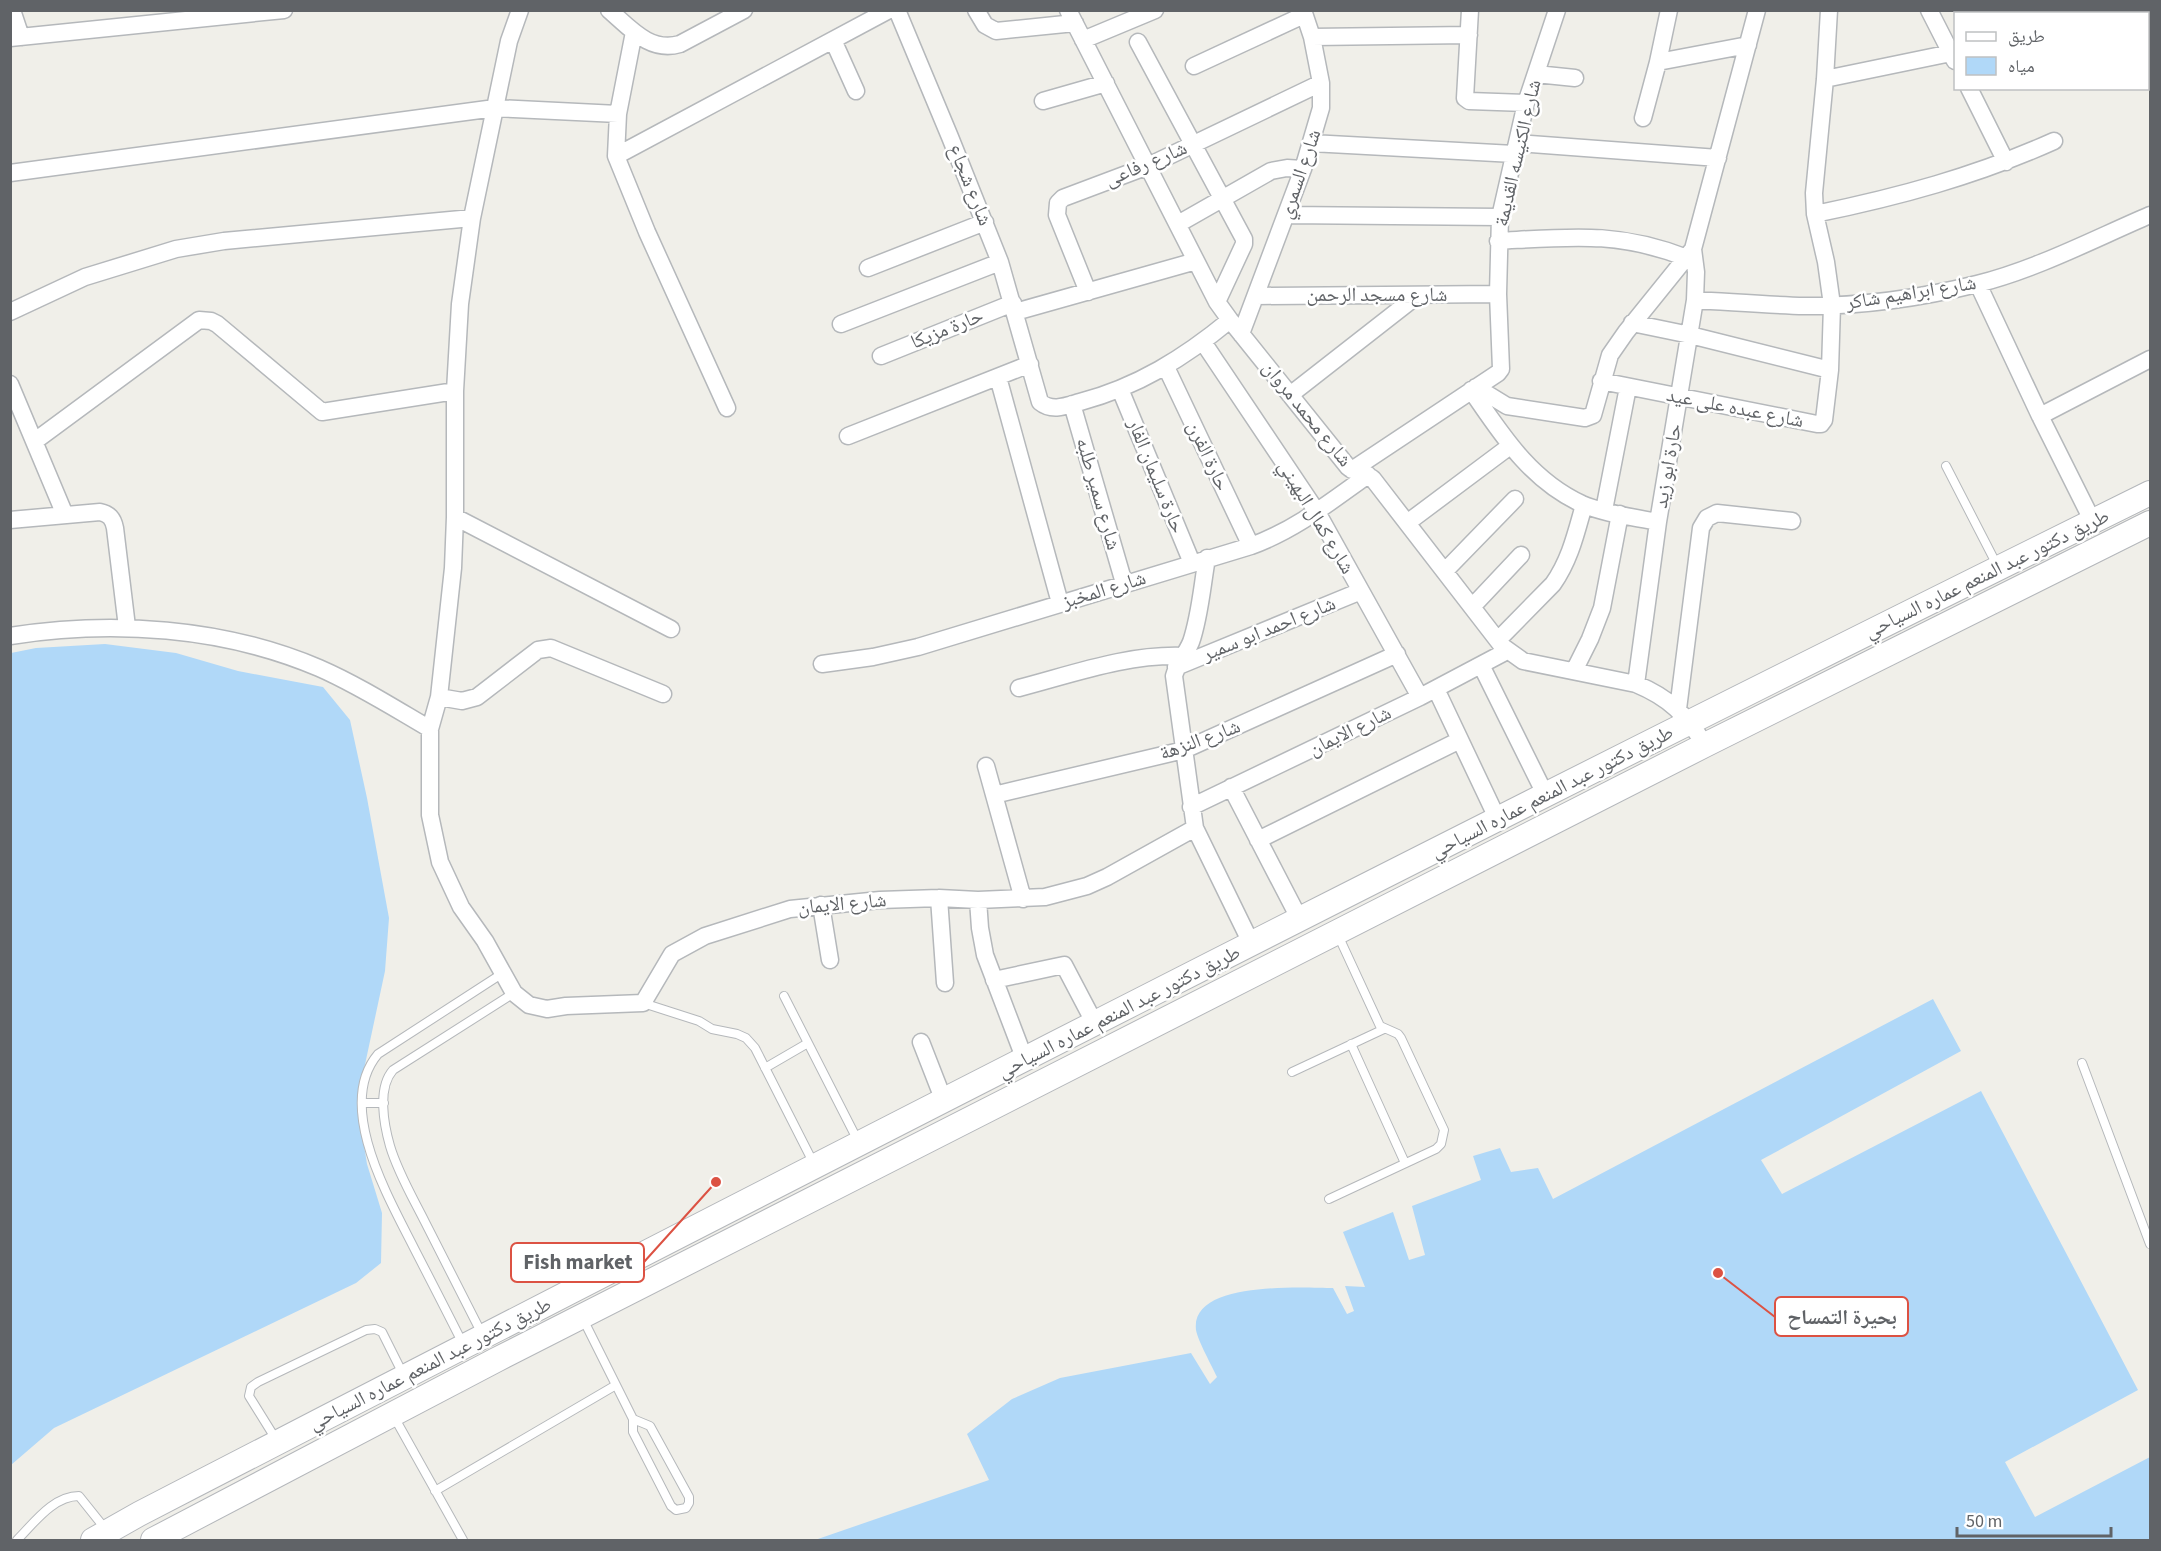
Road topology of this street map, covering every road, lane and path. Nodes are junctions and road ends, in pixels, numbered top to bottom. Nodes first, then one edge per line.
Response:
1 (12, 10) edge
2 (520, 10) edge
3 (609, 10) edge
4 (744, 10) edge
5 (889, 10) edge
6 (897, 10) edge
7 (976, 10) edge
8 (1155, 10) edge
9 (1470, 10) edge
10 (1557, 10) edge
11 (1669, 10) edge
12 (1757, 10) edge
13 (1829, 10) edge
14 (1929, 10) edge
15 (282, 11) edge
16 (1303, 13) edge
17 (1071, 17) edge
18 (634, 32) junction
19 (1469, 35) junction
20 (16, 37) edge
21 (1312, 37) junction
22 (833, 40) junction
23 (1083, 40) junction
24 (1138, 42) dead end
25 (1748, 45) junction
26 (1953, 57) edge
27 (1658, 62) junction
28 (1194, 66) dead end
29 (1536, 74) junction
30 (1575, 78) dead end
31 (1825, 79) junction
32 (1106, 83) junction
33 (1321, 83) junction
34 (1970, 90) edge
35 (856, 91) dead end
36 (1043, 101) dead end
37 (1526, 103) junction
38 (495, 108) junction
39 (618, 114) junction
40 (1643, 118) dead end
41 (2054, 141) dead end
42 (1311, 143) junction
43 (1192, 144) junction
44 (1516, 148) junction
45 (616, 156) junction
46 (1718, 158) junction
47 (2006, 162) junction
48 (1148, 166) junction
49 (1303, 169) junction
50 (10, 173) edge
51 (1222, 200) junction
52 (1815, 214) junction
53 (2151, 214) edge
54 (1286, 215) junction
55 (1500, 217) junction
56 (472, 218) junction
57 (985, 222) junction
58 (1178, 224) junction
59 (1498, 241) junction
60 (1690, 254) junction
61 (1196, 261) junction
62 (1000, 262) junction
63 (868, 268) dead end
64 (1978, 284) junction
65 (1088, 292) junction
66 (1498, 294) junction
67 (1418, 295) junction
68 (1256, 296) junction
69 (1695, 300) junction
70 (1217, 302) junction
71 (1832, 305) junction
72 (1014, 308) junction
73 (10, 312) edge
74 (1230, 320) junction
75 (1632, 323) junction
76 (841, 324) dead end
77 (1241, 334) junction
78 (1690, 335) junction
79 (1203, 342) junction
80 (882, 356) dead end
81 (2151, 359) edge
82 (1030, 364) junction
83 (1166, 367) junction
84 (1830, 370) junction
85 (998, 377) junction
86 (1601, 381) junction
87 (10, 384) edge
88 (1628, 387) junction
89 (1120, 389) junction
90 (1473, 389) junction
91 (455, 391) junction
92 (1290, 395) junction
93 (1681, 397) junction
94 (1072, 404) junction
95 (728, 408) dead end
96 (2040, 416) junction
97 (848, 436) dead end
98 (34, 441) junction
99 (1510, 446) junction
100 (1946, 466) dead end
101 (1352, 470) junction
102 (1368, 475) junction
103 (2151, 493) edge
104 (1515, 499) dead end
105 (1584, 505) junction
106 (1317, 512) junction
107 (1612, 512) junction
108 (65, 515) junction
109 (455, 517) junction
110 (10, 520) edge
111 (1792, 521) dead end
112 (1658, 522) junction
113 (2093, 522) junction
114 (1407, 523) junction
115 (2151, 523) edge
116 (1251, 546) junction
117 (1521, 555) dead end
118 (1199, 560) junction
119 (1998, 568) junction
120 (1445, 571) junction
121 (1124, 583) junction
122 (1361, 591) junction
123 (1060, 603) junction
124 (1472, 607) junction
125 (128, 627) junction
126 (671, 629) dead end
127 (10, 636) edge
128 (1502, 645) junction
129 (1397, 654) junction
130 (1180, 662) junction
131 (822, 664) dead end
132 (1481, 665) junction
133 (1574, 671) junction
134 (1636, 684) junction
135 (1019, 688) dead end
136 (1436, 689) junction
137 (663, 694) dead end
138 (439, 697) junction
139 (1420, 697) junction
140 (1684, 715) junction
141 (430, 729) junction
142 (1460, 740) junction
143 (1706, 745) junction
144 (1184, 750) junction
145 (986, 766) dead end
146 (1231, 788) junction
147 (994, 795) junction
148 (1546, 796) junction
149 (1191, 807) junction
150 (1498, 820) junction
151 (1195, 828) junction
152 (1258, 840) junction
153 (939, 898) junction
154 (1023, 899) junction
155 (978, 900) junction
156 (821, 905) junction
157 (1300, 920) junction
158 (1337, 932) junction
159 (1252, 945) junction
160 (830, 960) dead end
161 (503, 973) junction
162 (994, 980) junction
163 (945, 982) dead end
164 (514, 993) junction
165 (784, 996) dead end
166 (643, 1003) junction
167 (1095, 1024) junction
168 (1384, 1029) junction
169 (921, 1042) dead end
170 (808, 1043) junction
171 (1351, 1044) junction
172 (1025, 1060) junction
173 (2082, 1063) dead end
174 (765, 1068) junction
175 (1292, 1072) dead end
176 (944, 1101) junction
177 (363, 1102) junction
178 (384, 1103) junction
179 (860, 1144) junction
180 (1405, 1163) junction
181 (815, 1167) junction
182 (1329, 1199) dead end
183 (2151, 1245) edge
184 (582, 1316) junction
185 (474, 1342) junction
186 (405, 1377) junction
187 (616, 1385) junction
188 (393, 1414) junction
189 (633, 1419) junction
190 (278, 1442) junction
191 (435, 1491) junction
192 (100, 1536) edge
193 (17, 1540) edge
194 (153, 1540) edge
195 (463, 1540) edge

1 - 20 street
2 - 38 street
3 - 18 street
4 - 18 street
5 - 22 street
6 - 57 street, شارع شجاع
7 - 17 street
8 - 23 street
9 - 19 street
10 - 29 street, شارع الكنيسه القديمة
11 - 27 street
12 - 25 street
13 - 31 street, شارع عبده على عيد
14 - 26 street
15 - 20 street
16 - 21 street, شارع السمري
16 - 28 street
17 - 23 street, شارع محمد مروان
18 - 39 street
19 - 21 street
19 - 37 street
21 - 33 street, شارع السمري
22 - 35 street
22 - 45 street
23 - 32 street, شارع محمد مروان
24 - 43 street
25 - 27 street
25 - 46 street
26 - 31 street
27 - 40 street
29 - 30 street
29 - 37 street, شارع الكنيسه القديمة
31 - 52 street, شارع عبده على عيد
32 - 36 street
32 - 48 street, شارع محمد مروان
33 - 42 street, شارع السمري
33 - 43 street, شارع رفاعى
34 - 47 street
37 - 44 street, شارع الكنيسه القديمة
38 - 39 street
38 - 50 street
38 - 56 street
39 - 45 street
41 - 47 street
42 - 44 street
42 - 49 street, شارع السمري
43 - 48 street, شارع رفاعى
43 - 51 street
44 - 46 street
44 - 55 street, شارع الكنيسه القديمة
45 - 95 street
46 - 60 street
47 - 52 street
48 - 58 street, شارع محمد مروان
48 - 65 street, شارع رفاعى
49 - 51 street
49 - 54 street, شارع السمري
51 - 58 street
51 - 70 street
52 - 71 street, شارع عبده على عيد
53 - 64 street, شارع ابراهيم شاكر
54 - 55 street
54 - 68 street, شارع السمري
55 - 59 street, شارع الكنيسه القديمة
56 - 73 street
56 - 91 street
57 - 62 street, شارع شجاع
57 - 63 street
58 - 61 street, شارع محمد مروان
59 - 60 street
59 - 66 street, شارع الكنيسه القديمة
60 - 69 street, حارة ابو زيد
60 - 75 street
61 - 65 street, حارة مزيكا
61 - 70 street, شارع محمد مروان
62 - 72 street, شارع شجاع
62 - 76 street
64 - 71 street, شارع ابراهيم شاكر
64 - 96 street
65 - 72 street, حارة مزيكا
66 - 67 street, شارع مسجد الرحمن
66 - 90 street, شارع الكنيسه القديمة
67 - 68 street, شارع مسجد الرحمن
67 - 92 street
68 - 77 street, شارع السمري
69 - 71 street, شارع ابراهيم شاكر
69 - 78 street, حارة ابو زيد
70 - 74 street, شارع محمد مروان
71 - 84 street, شارع عبده على عيد
72 - 80 street, حارة مزيكا
72 - 82 street, شارع شجاع
74 - 77 street, شارع محمد مروان
74 - 79 street, شارع شجاع
75 - 78 street
75 - 86 street
77 - 92 street, شارع محمد مروان
78 - 84 street
78 - 93 street, حارة ابو زيد
79 - 83 street, شارع شجاع
79 - 106 street, شارع كمال البهيني
81 - 96 street
82 - 85 street
82 - 94 street, شارع شجاع
83 - 89 street, شارع شجاع
83 - 116 street, حارة الفرن
84 - 93 street, شارع عبده على عيد
85 - 97 street
85 - 123 street
86 - 88 street, شارع عبده على عيد
86 - 90 street
87 - 98 street
88 - 93 street, شارع عبده على عيد
88 - 107 street
89 - 94 street, شارع شجاع
89 - 118 street, حارة سليمان الفار
90 - 99 street
90 - 101 street, شارع الكنيسه القديمة
91 - 98 street
91 - 109 street
92 - 101 street, شارع محمد مروان
93 - 112 street, حارة ابو زيد
94 - 121 street, شارع سمير طلبه
96 - 113 street
98 - 108 street
99 - 105 street
99 - 114 street
100 - 119 lane
101 - 102 street, شارع محمد مروان
102 - 106 street, شارع المخبز
102 - 114 street, شارع محمد مروان
103 - 113 main road, طريق دكتور عبد المنعم عماره السياحي
104 - 120 street
105 - 107 street
105 - 128 street, شارع الايمان
106 - 116 street, شارع المخبز
106 - 122 street, شارع كمال البهيني
107 - 112 street
107 - 133 street
108 - 110 street
108 - 125 street
109 - 126 street
109 - 138 street
111 - 140 street
112 - 134 street, حارة ابو زيد
113 - 119 main road, طريق دكتور عبد المنعم عماره السياحي
114 - 120 street, شارع محمد مروان
115 - 143 main road, طريق دكتور عبد المنعم عماره السياحي
116 - 118 street, شارع المخبز
117 - 124 street
118 - 121 street, شارع المخبز
118 - 130 street
119 - 140 main road, طريق دكتور عبد المنعم عماره السياحي
120 - 124 street, شارع محمد مروان
121 - 123 street, شارع المخبز
122 - 129 street, شارع كمال البهيني
122 - 130 street, شارع احمد ابو سمير
123 - 131 street, شارع المخبز
124 - 128 street, شارع محمد مروان
125 - 127 street
125 - 141 street
128 - 132 street, شارع الايمان
128 - 133 street, شارع محمد مروان
129 - 139 street, شارع كمال البهيني
129 - 144 street, شارع النزهة
130 - 135 street
130 - 144 street
132 - 136 street, شارع الايمان
132 - 148 street
133 - 134 street, شارع محمد مروان
134 - 140 street, شارع محمد مروان
136 - 139 street, شارع الايمان
136 - 142 street
137 - 138 street
138 - 141 street
139 - 146 street, شارع الايمان
140 - 143 street, شارع محمد مروان
140 - 148 main road, طريق دكتور عبد المنعم عماره السياحي
141 - 161 street
142 - 150 street
142 - 152 street
143 - 158 main road, طريق دكتور عبد المنعم عماره السياحي
144 - 147 street, شارع النزهة
144 - 149 street
145 - 147 street
146 - 149 street, شارع الايمان
146 - 152 street
147 - 154 street
148 - 150 main road, طريق دكتور عبد المنعم عماره السياحي
149 - 151 street
150 - 157 main road, طريق دكتور عبد المنعم عماره السياحي
151 - 154 street, شارع الايمان
151 - 159 street
152 - 157 street
153 - 155 street, شارع الايمان
153 - 156 street, شارع الايمان
153 - 163 street
154 - 155 street, شارع الايمان
155 - 162 street
156 - 160 street
156 - 166 street, شارع الايمان
157 - 159 main road, طريق دكتور عبد المنعم عماره السياحي
158 - 168 lane
158 - 184 main road, طريق دكتور عبد المنعم عماره السياحي
159 - 167 main road, طريق دكتور عبد المنعم عماره السياحي
161 - 164 street
161 - 177 lane
162 - 167 street
162 - 172 street
164 - 166 street
164 - 178 lane
165 - 170 lane
166 - 174 lane
167 - 172 main road, طريق دكتور عبد المنعم عماره السياحي
168 - 171 lane
168 - 180 lane
169 - 176 street
170 - 174 lane
170 - 179 lane
171 - 175 lane
171 - 180 lane
172 - 176 main road, طريق دكتور عبد المنعم عماره السياحي
173 - 183 lane
174 - 181 lane
176 - 179 main road, طريق دكتور عبد المنعم عماره السياحي
177 - 178 lane
177 - 185 lane
178 - 185 lane
179 - 181 main road, طريق دكتور عبد المنعم عماره السياحي
180 - 182 lane
181 - 185 main road, طريق دكتور عبد المنعم عماره السياحي
184 - 187 lane
184 - 188 main road, طريق دكتور عبد المنعم عماره السياحي
185 - 186 main road, طريق دكتور عبد المنعم عماره السياحي
186 - 190 main road, طريق دكتور عبد المنعم عماره السياحي
186 - 190 lane
187 - 189 lane
187 - 191 lane
188 - 191 lane
188 - 194 main road, طريق دكتور عبد المنعم عماره السياحي
189 - 189 lane
190 - 192 main road, طريق دكتور عبد المنعم عماره السياحي
191 - 195 lane
192 - 193 lane

